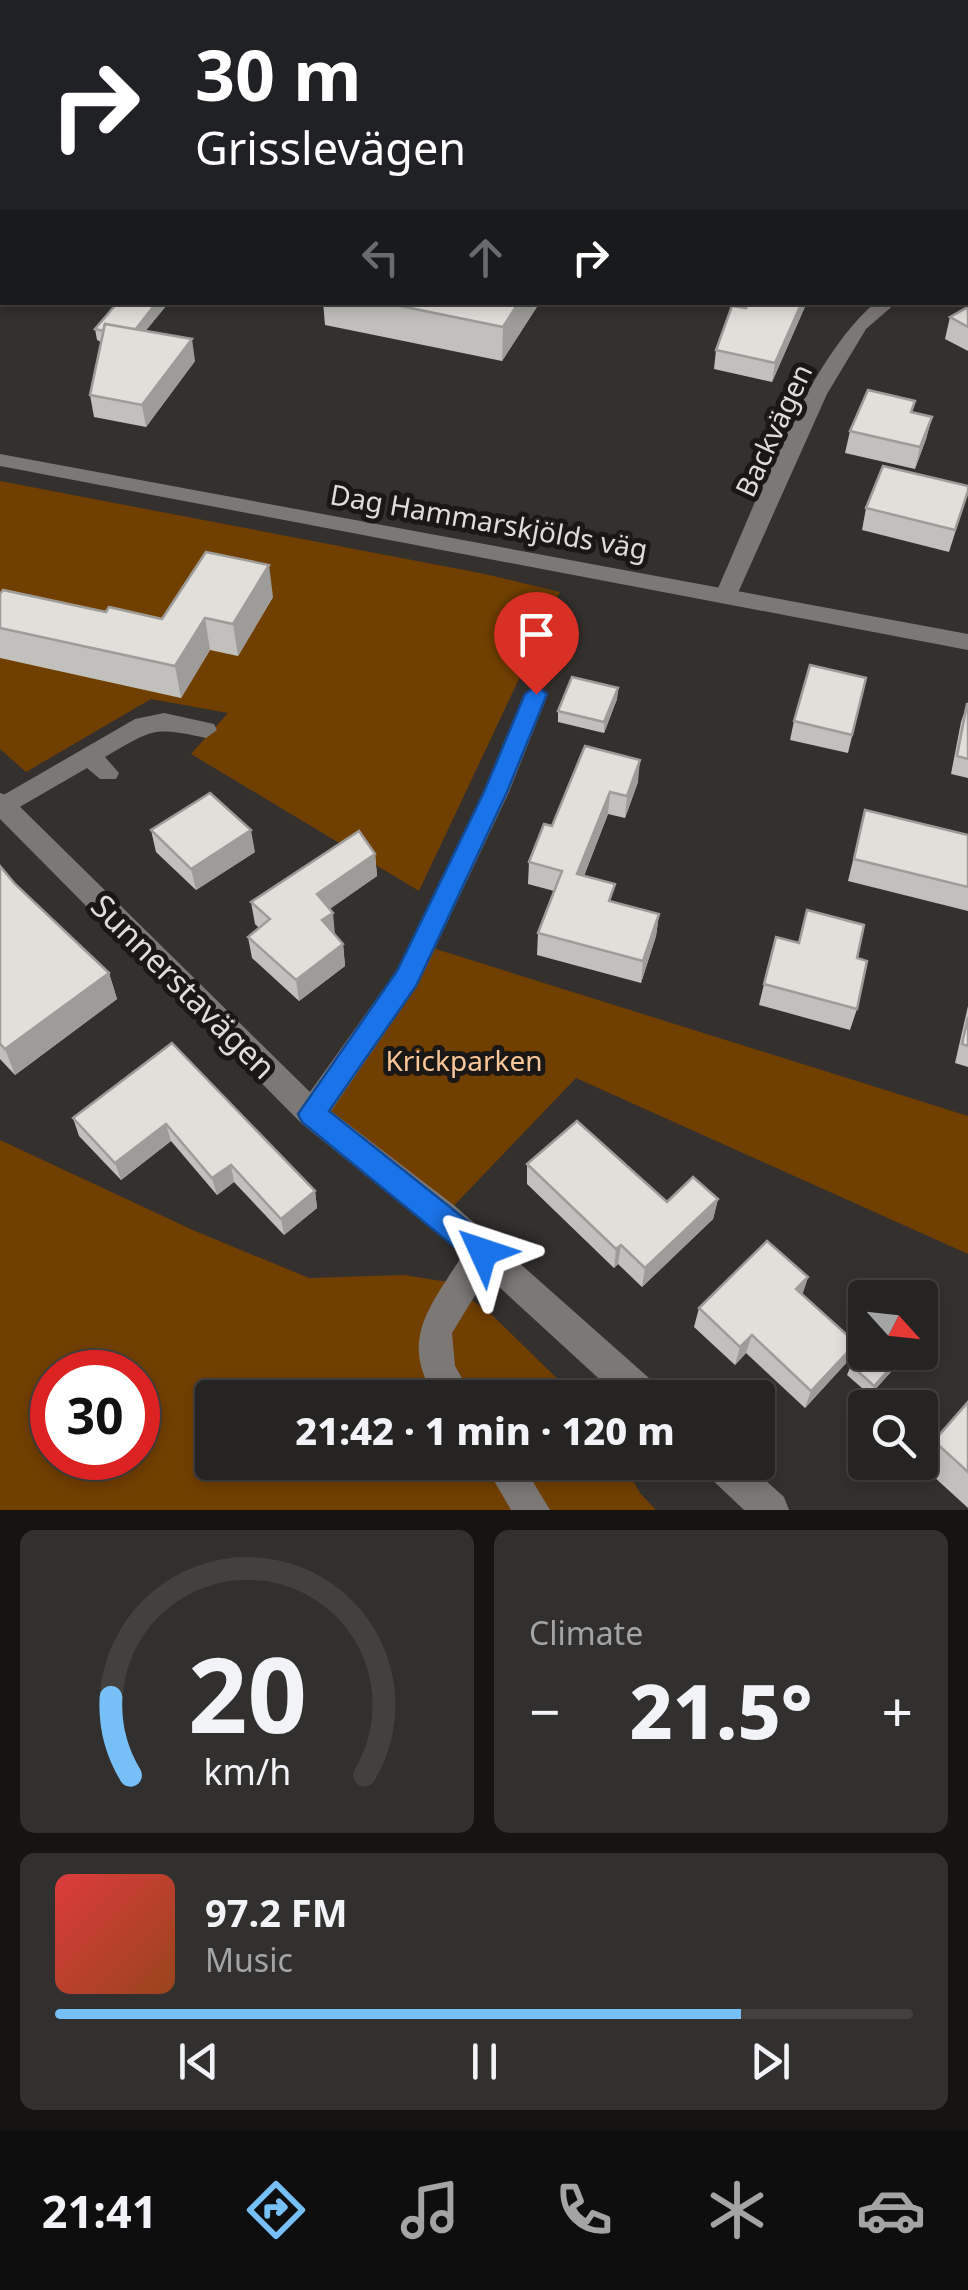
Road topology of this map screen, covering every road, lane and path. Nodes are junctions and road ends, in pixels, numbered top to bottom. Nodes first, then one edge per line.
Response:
1 (884, 305) edge
2 (0, 460) edge
3 (726, 595) junction
4 (968, 642) edge
5 (536, 694) dead end
6 (206, 730) dead end
7 (89, 756) junction
8 (108, 773) dead end
9 (2, 804) edge
10 (312, 1114) junction
11 (483, 1252) junction
12 (444, 1380) edge
13 (626, 1380) edge
14 (512, 1480) edge
15 (738, 1480) edge
16 (532, 1510) edge
17 (772, 1510) edge

1 - 3 street, Backvägen
2 - 3 street, Dag Hammarskjölds väg
3 - 4 street, Dag Hammarskjölds väg
5 - 10 street
6 - 7 lane
7 - 8 lane
7 - 9 lane
9 - 10 street, Sunnerstavägen
10 - 11 street, Sunnerstavägen
11 - 12 street
11 - 13 street, Sunnerstavägen
14 - 16 street
15 - 17 street

